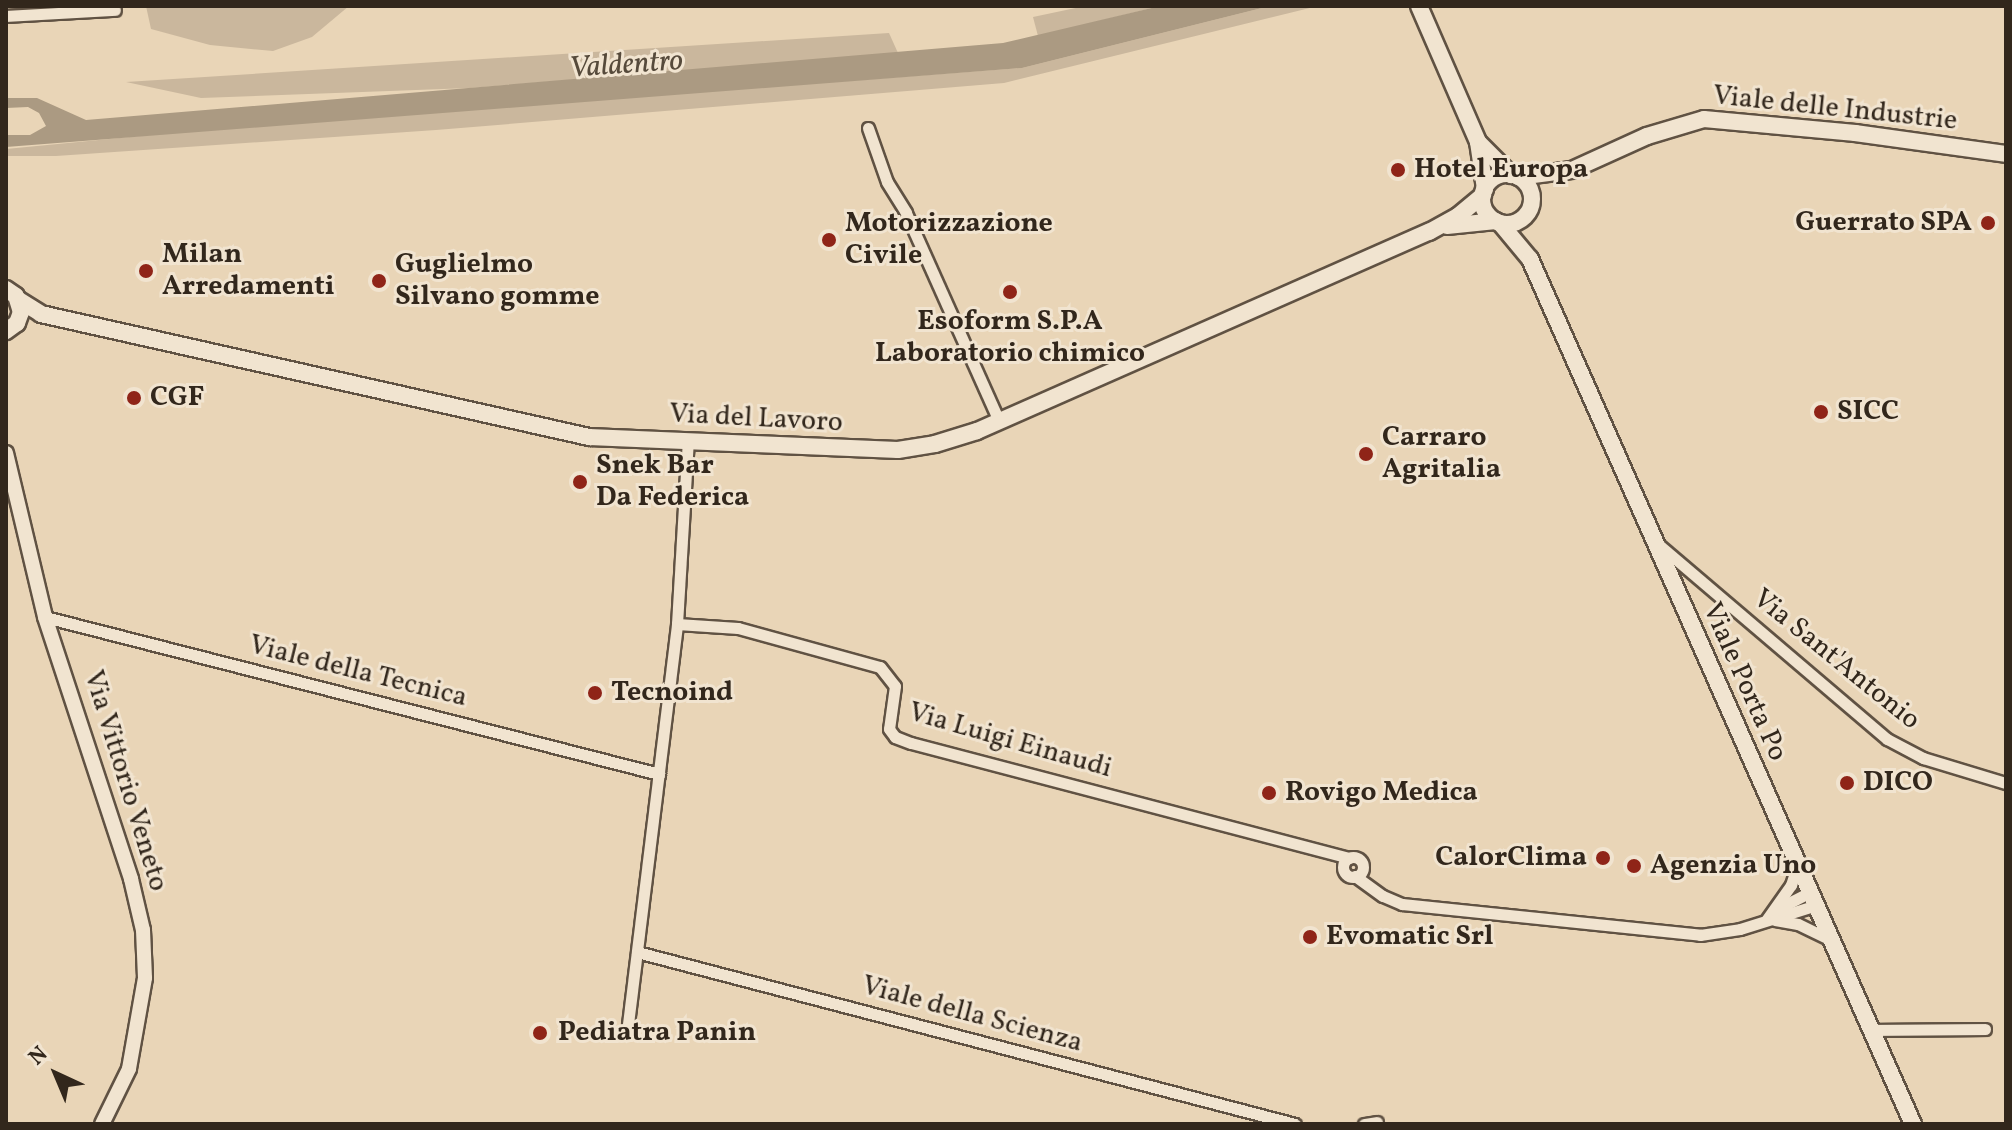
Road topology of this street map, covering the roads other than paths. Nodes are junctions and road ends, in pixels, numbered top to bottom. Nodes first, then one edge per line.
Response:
1 (1419, 6) edge
2 (115, 10) dead end
3 (6, 16) edge
4 (868, 128) dead end
5 (1478, 142) junction
6 (2006, 154) edge
7 (1572, 170) junction
8 (1514, 176) junction
9 (1484, 192) junction
10 (1530, 209) junction
11 (1498, 222) junction
12 (1438, 228) junction
13 (1530, 259) junction
14 (10, 292) edge
15 (41, 314) junction
16 (9, 329) edge
17 (999, 421) junction
18 (688, 441) junction
19 (6, 453) edge
20 (1654, 541) junction
21 (45, 617) junction
22 (677, 624) junction
23 (659, 774) junction
24 (2006, 783) edge
25 (1797, 867) junction
26 (1811, 899) junction
27 (1767, 919) junction
28 (1829, 939) junction
29 (637, 952) junction
30 (628, 1024) dead end
31 (1985, 1029) dead end
32 (1871, 1030) junction
33 (1377, 1122) edge
34 (102, 1124) edge
35 (1295, 1124) edge
36 (1364, 1124) edge
37 (1913, 1124) edge

1 - 5 main road, Viale Porta Po
2 - 3 street
4 - 17 street
5 - 8 main road, Viale Porta Po
5 - 9 main road, Viale Porta Po
6 - 7 main road, Viale delle Industrie
7 - 8 main road, Viale delle Industrie
7 - 10 main road, Viale delle Industrie
8 - 9 main road
8 - 10 main road, Viale Porta Po
9 - 11 main road, Viale Porta Po
9 - 12 main road
10 - 11 main road
10 - 13 main road, Viale Porta Po
11 - 12 main road
11 - 13 main road, Viale Porta Po
12 - 17 main road, Via del Lavoro
13 - 20 main road, Viale Porta Po
14 - 15 main road
14 - 16 main road
15 - 16 main road
15 - 18 main road, Via del Lavoro
17 - 18 main road, Via del Lavoro
18 - 22 street
19 - 21 street, Via Vittorio Veneto
20 - 24 street, Via Sant'Antonio
20 - 25 main road, Viale Porta Po
21 - 23 street, Viale della Tecnica
21 - 34 street, Via Vittorio Veneto
22 - 23 street
22 - 27 street, Via Luigi Einaudi
23 - 29 street
25 - 26 main road, Viale Porta Po
25 - 27 street
26 - 27 street
26 - 28 main road, Viale Porta Po
27 - 28 street
28 - 32 main road, Viale Porta Po
29 - 30 street
29 - 35 street, Viale della Scienza
31 - 32 street
32 - 37 main road, Viale Porta Po
33 - 36 street

